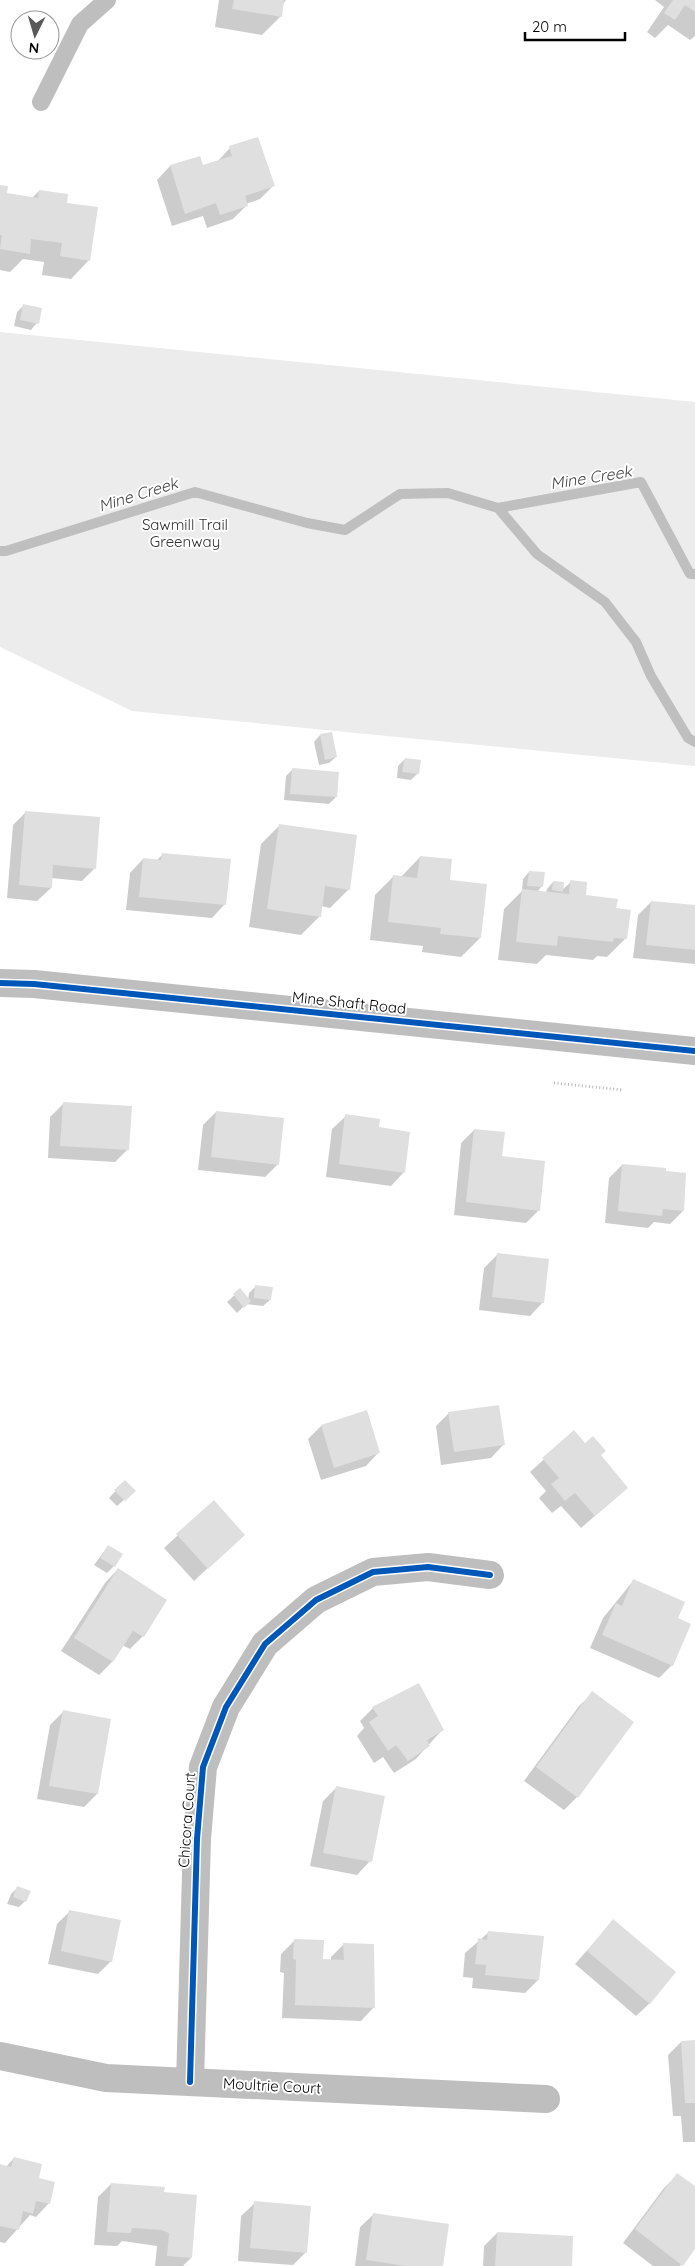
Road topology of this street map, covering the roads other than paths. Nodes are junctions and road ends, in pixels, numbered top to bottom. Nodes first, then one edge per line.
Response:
1 (107, 0) edge
2 (41, 102) dead end
3 (0, 984) edge
4 (695, 1051) edge
5 (490, 1575) dead end
6 (0, 2056) edge
7 (190, 2082) junction
8 (546, 2099) dead end

1 - 2 lane
3 - 4 street, Mine Shaft Road
5 - 7 street, Chicora Court
6 - 7 street, Moultrie Court
7 - 8 street, Moultrie Court

